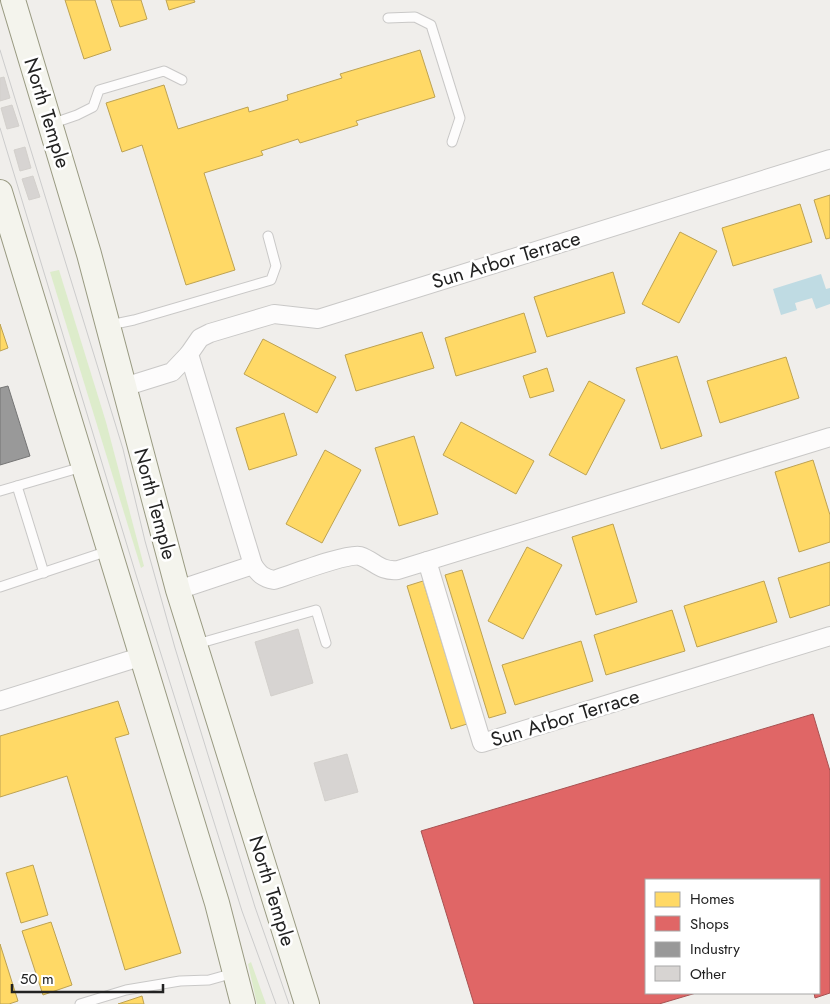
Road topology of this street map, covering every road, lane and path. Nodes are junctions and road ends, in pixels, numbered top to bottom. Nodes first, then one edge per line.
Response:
1 (13, 0) edge
2 (388, 18) dead end
3 (182, 80) dead end
4 (51, 124) junction
5 (452, 142) dead end
6 (830, 159) edge
7 (0, 192) edge
8 (268, 236) dead end
9 (107, 325) junction
10 (189, 354) junction
11 (124, 387) junction
12 (830, 437) edge
13 (85, 466) junction
14 (17, 486) junction
15 (0, 491) edge
16 (111, 550) junction
17 (427, 562) junction
18 (253, 565) junction
19 (44, 573) junction
20 (0, 587) edge
21 (178, 590) junction
22 (830, 636) edge
23 (326, 643) dead end
24 (194, 645) junction
25 (143, 656) junction
26 (0, 701) edge
27 (236, 972) junction
28 (80, 1004) edge
29 (243, 1004) edge
30 (307, 1004) edge

1 - 4 main road, North Temple
2 - 5 lane
3 - 4 lane
4 - 9 main road, North Temple
6 - 10 street, Sun Arbor Terrace
7 - 13 main road
8 - 9 lane
9 - 11 main road, North Temple
10 - 11 street, Sun Arbor Terrace
10 - 18 street
11 - 21 main road, North Temple
12 - 17 street
13 - 14 lane
13 - 16 main road
14 - 15 lane
14 - 19 lane
16 - 19 lane
16 - 25 main road
17 - 18 street
17 - 22 street, Sun Arbor Terrace
18 - 21 street
19 - 20 lane
21 - 24 main road, North Temple
23 - 24 lane
24 - 30 main road, North Temple
25 - 26 street
25 - 27 main road
27 - 28 lane
27 - 29 main road

